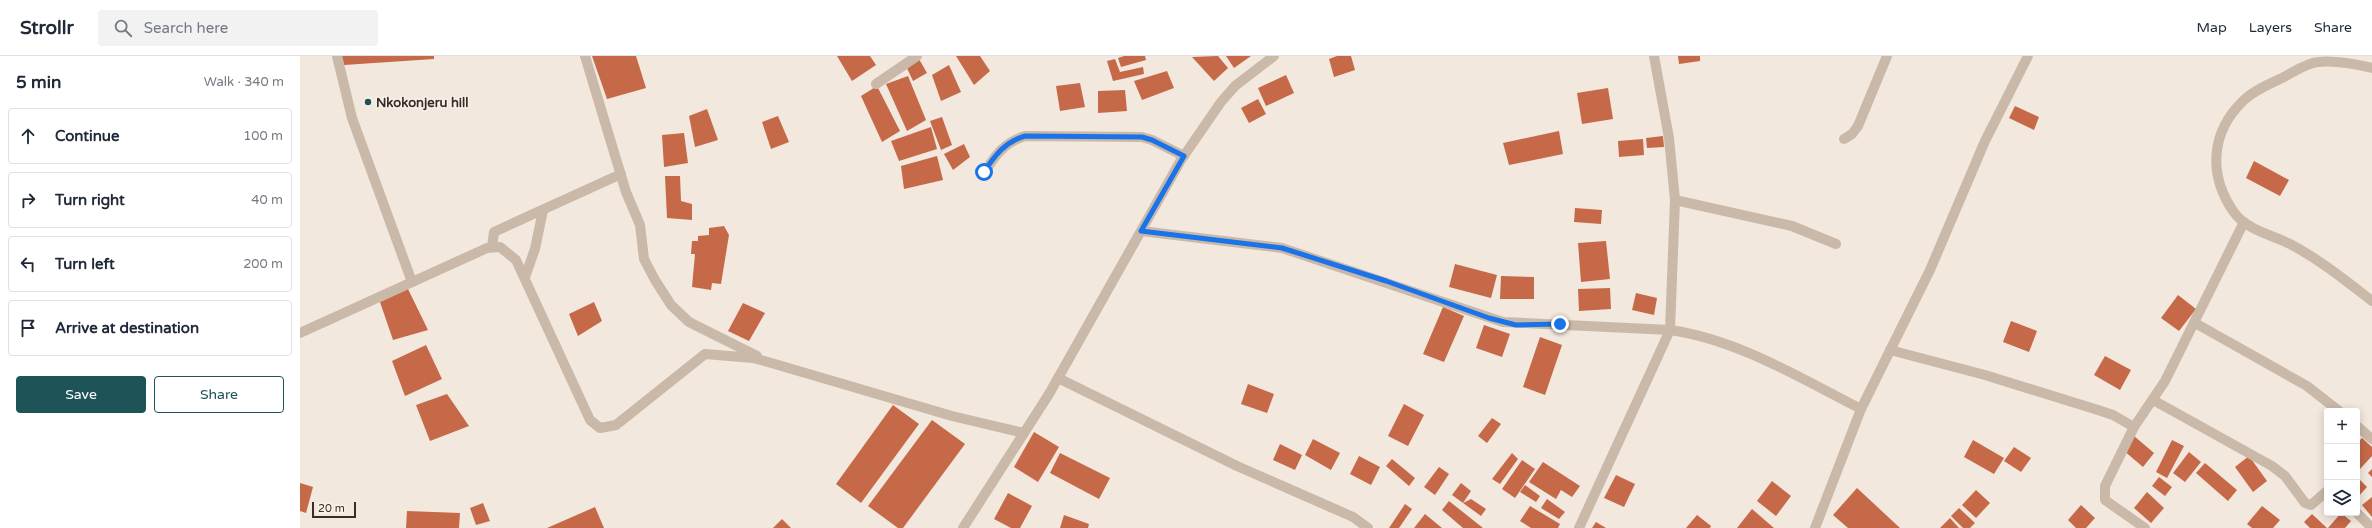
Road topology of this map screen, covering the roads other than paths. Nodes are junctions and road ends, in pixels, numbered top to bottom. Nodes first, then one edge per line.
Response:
1 (337, 56) edge
2 (585, 56) edge
3 (917, 56) edge
4 (1274, 56) edge
5 (1654, 56) edge
6 (1887, 56) edge
7 (2028, 56) edge
8 (2372, 68) edge
9 (876, 84) dead end
10 (1844, 139) dead end
11 (1184, 156) junction
12 (984, 172) dead end
13 (621, 174) junction
14 (1675, 200) junction
15 (543, 210) junction
16 (2244, 222) junction
17 (1141, 231) junction
18 (1836, 244) dead end
19 (492, 247) junction
20 (525, 277) junction
21 (412, 282) junction
22 (2372, 301) edge
23 (2195, 323) junction
24 (1670, 330) junction
25 (300, 333) edge
26 (1890, 350) junction
27 (768, 362) junction
28 (1058, 378) junction
29 (2153, 400) junction
30 (2335, 408) edge
31 (1861, 409) junction
32 (2134, 427) junction
33 (2360, 429) edge
34 (1024, 433) junction
35 (2372, 439) edge
36 (2324, 494) edge
37 (2360, 515) edge
38 (963, 528) edge
39 (1368, 528) edge
40 (1579, 528) edge
41 (1815, 528) edge
42 (2145, 528) edge
43 (2372, 528) edge

1 - 21 street
2 - 13 street
3 - 9 street
4 - 11 street
5 - 14 street
6 - 10 street
7 - 26 street
8 - 16 street
11 - 12 street
11 - 17 street
13 - 15 street
13 - 27 street
14 - 18 street
14 - 24 street
15 - 19 street
15 - 20 street
16 - 22 street
16 - 23 street
17 - 24 street
17 - 28 street
19 - 20 street
19 - 21 street
20 - 27 street
21 - 25 street
23 - 29 street
23 - 30 street
24 - 31 street
24 - 40 street
26 - 31 street
26 - 32 street
27 - 34 street
28 - 34 street
28 - 39 street
29 - 32 street
29 - 36 street
31 - 41 street
32 - 42 street
33 - 35 street
34 - 38 street
37 - 43 street

